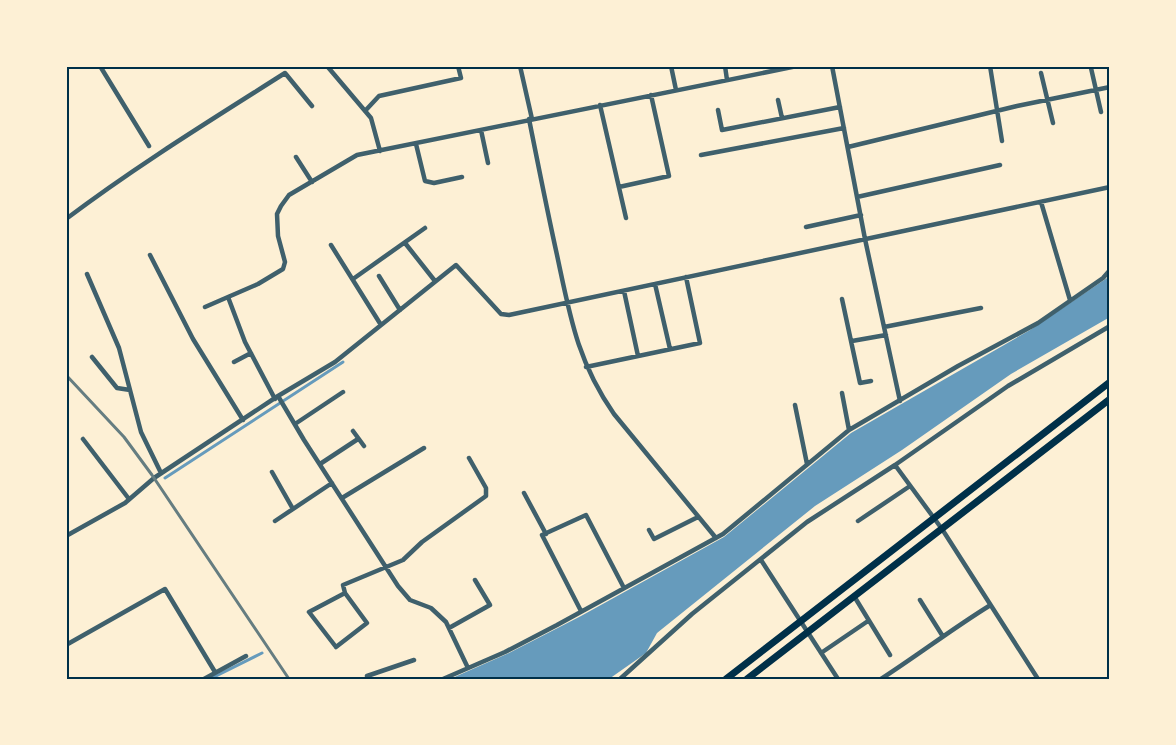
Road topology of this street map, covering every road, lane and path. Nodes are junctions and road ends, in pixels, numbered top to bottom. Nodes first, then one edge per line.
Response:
1 (100, 66) edge
2 (283, 66) edge
3 (327, 66) edge
4 (458, 66) edge
5 (520, 66) edge
6 (671, 66) edge
7 (725, 66) edge
8 (797, 66) edge
9 (832, 66) edge
10 (990, 66) edge
11 (1091, 68) dead end
12 (285, 73) junction
13 (1041, 73) dead end
14 (727, 80) junction
15 (1110, 87) edge
16 (676, 90) junction
17 (1096, 90) junction
18 (651, 95) junction
19 (1047, 99) junction
20 (778, 100) dead end
21 (600, 105) junction
22 (312, 106) dead end
23 (840, 107) junction
24 (717, 110) dead end
25 (365, 111) junction
26 (998, 111) junction
27 (1101, 112) dead end
28 (782, 118) junction
29 (531, 119) junction
30 (1053, 123) dead end
31 (844, 128) junction
32 (481, 130) junction
33 (1002, 141) dead end
34 (416, 144) junction
35 (149, 146) dead end
36 (848, 147) junction
37 (380, 151) junction
38 (701, 155) dead end
39 (296, 157) dead end
40 (488, 164) dead end
41 (1000, 165) dead end
42 (462, 177) dead end
43 (312, 182) junction
44 (619, 187) junction
45 (1110, 187) edge
46 (857, 197) junction
47 (1041, 202) junction
48 (861, 215) junction
49 (626, 218) dead end
50 (66, 219) edge
51 (806, 227) dead end
52 (425, 228) dead end
53 (865, 239) junction
54 (405, 243) junction
55 (332, 245) dead end
56 (150, 255) dead end
57 (1110, 270) edge
58 (87, 274) dead end
59 (379, 276) dead end
60 (686, 277) junction
61 (353, 279) junction
62 (435, 281) junction
63 (655, 284) junction
64 (624, 291) junction
65 (228, 297) junction
66 (842, 299) dead end
67 (1070, 300) junction
68 (567, 303) junction
69 (205, 307) dead end
70 (981, 308) dead end
71 (400, 310) junction
72 (381, 326) junction
73 (1110, 326) edge
74 (884, 327) junction
75 (886, 335) junction
76 (852, 341) junction
77 (670, 349) junction
78 (251, 354) junction
79 (638, 356) junction
80 (92, 357) dead end
81 (234, 362) dead end
82 (586, 367) junction
83 (871, 381) dead end
84 (1110, 382) edge
85 (130, 390) junction
86 (343, 392) dead end
87 (842, 393) dead end
88 (277, 397) junction
89 (1110, 399) edge
90 (900, 401) junction
91 (795, 405) dead end
92 (243, 420) junction
93 (295, 424) junction
94 (849, 430) junction
95 (353, 431) dead end
96 (83, 439) dead end
97 (358, 439) junction
98 (364, 446) dead end
99 (424, 448) dead end
100 (469, 458) dead end
101 (320, 464) junction
102 (807, 464) junction
103 (895, 465) junction
104 (272, 472) dead end
105 (161, 473) junction
106 (332, 483) junction
107 (910, 486) junction
108 (524, 494) dead end
109 (342, 498) junction
110 (129, 499) junction
111 (293, 509) junction
112 (698, 517) junction
113 (934, 519) junction
114 (275, 521) dead end
115 (858, 521) dead end
116 (942, 529) junction
117 (649, 530) dead end
118 (67, 534) edge
119 (546, 534) junction
120 (716, 538) junction
121 (654, 539) junction
122 (658, 545) dead end
123 (761, 560) junction
124 (387, 567) junction
125 (476, 580) dead end
126 (624, 588) junction
127 (345, 593) junction
128 (854, 596) junction
129 (920, 600) dead end
130 (989, 606) junction
131 (581, 611) junction
132 (800, 620) junction
133 (868, 621) junction
134 (449, 628) junction
135 (807, 631) junction
136 (942, 635) junction
137 (66, 645) edge
138 (821, 653) junction
139 (890, 654) dead end
140 (246, 656) dead end
141 (414, 660) dead end
142 (468, 668) junction
143 (215, 672) junction
144 (729, 677) edge
145 (204, 679) edge
146 (368, 679) edge
147 (443, 679) edge
148 (620, 679) edge
149 (719, 679) edge
150 (747, 679) edge
151 (838, 679) edge
152 (881, 679) edge
153 (1038, 679) edge

1 - 35 street
2 - 12 street
3 - 25 street
4 - 25 street
5 - 29 street
6 - 16 street
7 - 14 street
8 - 14 street
9 - 23 street
10 - 26 street
11 - 17 street
12 - 22 street
12 - 50 street
13 - 19 street
14 - 16 street
15 - 17 street
16 - 18 street
17 - 19 street
17 - 27 street
18 - 21 street
18 - 44 street
19 - 26 street
19 - 30 street
20 - 28 street
21 - 29 street
21 - 44 street
23 - 28 street
23 - 31 street
24 - 28 street
25 - 37 street
26 - 33 street
26 - 36 street
29 - 32 street
29 - 68 street
31 - 36 street
31 - 38 street
32 - 34 street
32 - 40 street
34 - 37 street
34 - 42 street
36 - 46 street
37 - 43 street
39 - 43 street
41 - 46 street
43 - 65 street
44 - 49 street
45 - 47 street
46 - 48 street
47 - 53 street
47 - 67 street
48 - 51 street
48 - 53 street
52 - 54 street
53 - 60 street
53 - 74 street
54 - 61 street
54 - 62 street
55 - 61 street
56 - 92 street
57 - 67 street
58 - 85 street
59 - 71 street
60 - 63 street
60 - 77 street
61 - 72 street
62 - 68 street
62 - 71 street
63 - 64 street
63 - 77 street
64 - 68 street
64 - 79 street
65 - 69 street
65 - 78 street
66 - 76 street
67 - 90 street
68 - 82 street
70 - 74 street
71 - 72 street
72 - 88 street
73 - 103 street
74 - 75 street
75 - 76 street
75 - 90 street
76 - 83 street
77 - 79 street
78 - 81 street
78 - 88 street
79 - 82 street
80 - 85 street
82 - 112 street
84 - 113 main road
85 - 105 street
86 - 93 street
87 - 94 street
88 - 92 street
88 - 93 street
89 - 116 main road
90 - 94 street
91 - 102 street
92 - 105 street
93 - 101 street
94 - 102 street
95 - 97 street
96 - 110 street
97 - 98 street
97 - 101 street
99 - 109 street
100 - 124 street
101 - 106 street
102 - 120 street
103 - 107 street
103 - 123 street
104 - 111 street
105 - 110 street
106 - 109 street
106 - 111 street
107 - 113 street
107 - 115 street
108 - 119 street
109 - 124 street
110 - 118 street
111 - 114 street
112 - 120 street
112 - 121 street
113 - 116 street
113 - 132 main road
116 - 128 main road
116 - 130 street
117 - 121 street
119 - 126 street
119 - 131 street
120 - 126 street
121 - 122 street
123 - 132 street
123 - 148 street
124 - 127 street
124 - 134 street
125 - 134 street
126 - 131 street
127 - 127 street
128 - 133 street
128 - 135 main road
129 - 136 street
130 - 136 street
130 - 153 street
131 - 142 street
132 - 135 street
132 - 144 main road
133 - 138 street
133 - 139 street
134 - 142 street
135 - 138 street
135 - 150 main road
136 - 152 street
137 - 143 street
138 - 151 street
140 - 143 street
141 - 146 street
142 - 147 street
143 - 145 street
144 - 149 main road

